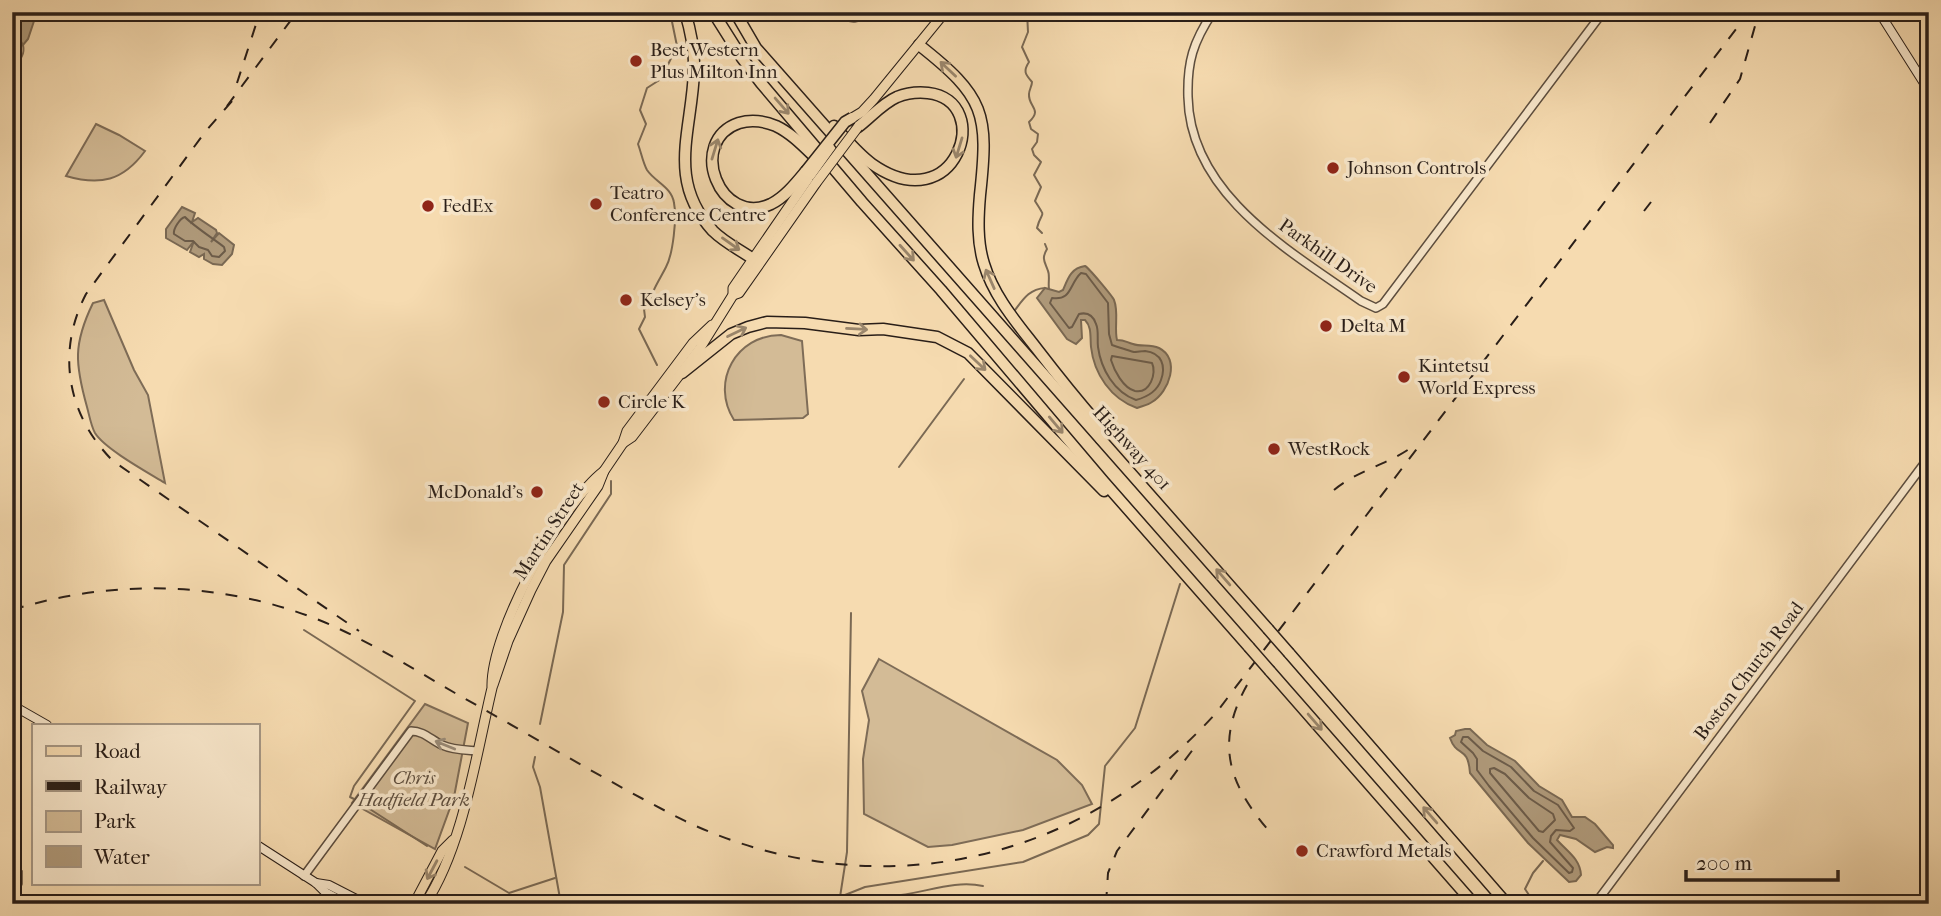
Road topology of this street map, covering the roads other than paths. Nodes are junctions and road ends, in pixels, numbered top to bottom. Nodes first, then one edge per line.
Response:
1 (685, 12) edge
2 (713, 12) edge
3 (736, 12) edge
4 (815, 12) edge
5 (879, 12) edge
6 (945, 12) edge
7 (1213, 12) edge
8 (1603, 12) edge
9 (1879, 12) edge
10 (919, 45) junction
11 (1929, 91) edge
12 (804, 103) junction
13 (857, 119) junction
14 (811, 176) junction
15 (862, 202) junction
16 (753, 259) junction
17 (733, 295) junction
18 (712, 326) junction
19 (682, 373) junction
20 (1102, 442) junction
21 (623, 443) junction
22 (1929, 457) edge
23 (1121, 502) junction
24 (12, 705) edge
25 (45, 724) edge
26 (477, 751) junction
27 (454, 839) junction
28 (259, 846) edge
29 (304, 876) junction
30 (317, 883) junction
31 (428, 902) edge
32 (347, 904) edge
33 (366, 904) edge
34 (414, 904) edge
35 (1474, 904) edge
36 (1507, 904) edge
37 (1595, 904) edge

1 -> 16 highway
2 -> 15 highway
3 - 12 highway, Highway 401
4 - 5 highway
6 - 10 main road
7 - 8 street, Parkhill Drive
9 - 11 main road
10 - 13 main road
20 -> 10 highway
13 -> 12 highway
12 - 20 highway, Highway 401
13 - 14 highway, bridge
14 -> 15 highway
14 - 16 main road, Martin Street
14 - 17 main road, Martin Street
15 -> 23 highway
16 - 17 main road, Martin Street
17 - 18 main road, Martin Street
18 - 19 main road, Martin Street
18 - 21 main road, Martin Street
19 - 21 main road, Martin Street
19 -> 23 highway
36 -> 20 highway, Highway 401, bridge
21 - 26 main road, Martin Street
22 - 37 street, Boston Church Road
23 -> 35 highway, bridge
24 - 25 main road
26 - 27 main road, Martin Street
26 -> 29 street
27 - 31 main road, Martin Street
27 -> 34 main road, Martin Street
28 - 29 main road
29 - 30 main road
30 - 32 main road
30 - 33 main road

